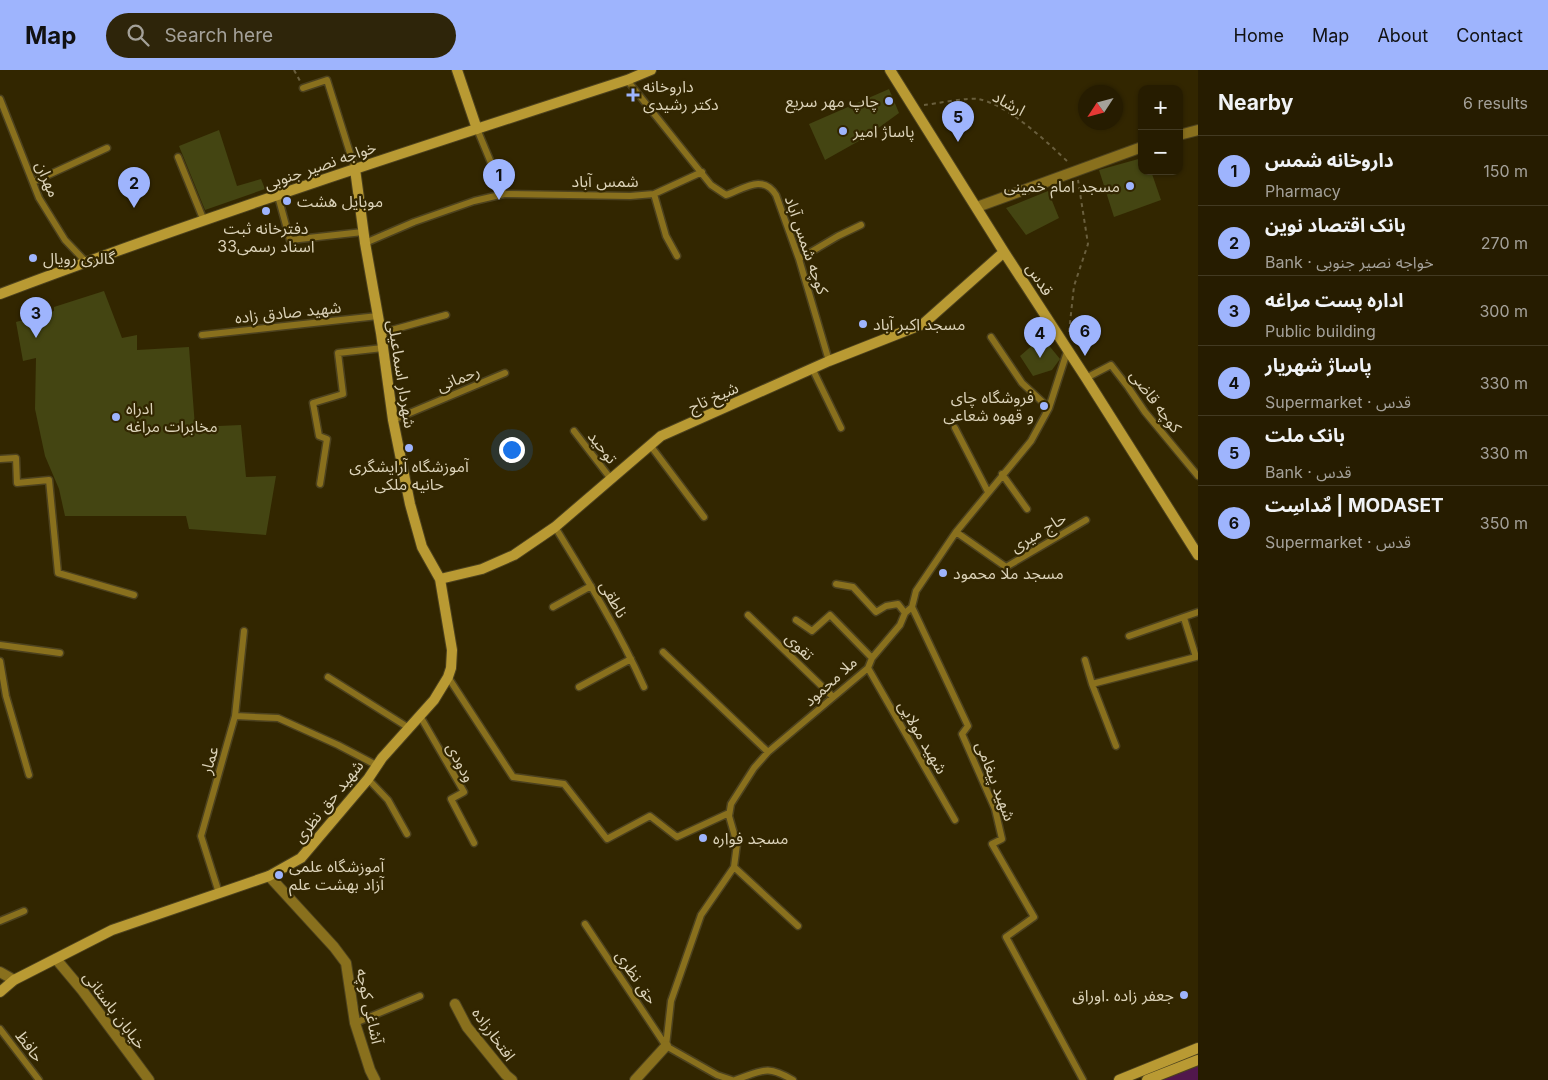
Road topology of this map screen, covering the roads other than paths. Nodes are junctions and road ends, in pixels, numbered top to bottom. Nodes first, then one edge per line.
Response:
1 (457, 70) edge
2 (651, 70) edge
3 (890, 70) edge
4 (626, 80) junction
5 (303, 88) road end
6 (0, 99) edge
7 (477, 128) junction
8 (1198, 130) edge
9 (1183, 134) edge
10 (107, 148) dead end
11 (1138, 148) edge
12 (178, 157) dead end
13 (355, 169) junction
14 (702, 172) junction
15 (33, 182) junction
16 (504, 194) junction
17 (654, 194) junction
18 (278, 196) junction
19 (977, 208) junction
20 (204, 221) junction
21 (861, 225) dead end
22 (364, 238) junction
23 (1004, 252) junction
24 (677, 256) dead end
25 (799, 260) junction
26 (86, 262) junction
27 (0, 294) edge
28 (446, 315) dead end
29 (378, 316) junction
30 (381, 333) junction
31 (202, 335) dead end
32 (991, 336) dead end
33 (384, 348) junction
34 (1068, 349) junction
35 (829, 361) junction
36 (812, 368) junction
37 (505, 373) dead end
38 (1086, 378) junction
39 (1049, 408) junction
40 (393, 420) junction
41 (841, 428) dead end
42 (955, 428) dead end
43 (574, 431) dead end
44 (650, 445) junction
45 (0, 460) edge
46 (1002, 474) junction
47 (1198, 476) edge
48 (611, 479) junction
49 (320, 484) dead end
50 (988, 492) junction
51 (1027, 509) dead end
52 (704, 516) dead end
53 (1086, 520) dead end
54 (556, 527) junction
55 (956, 532) junction
56 (1198, 555) edge
57 (440, 579) junction
58 (836, 584) dead end
59 (591, 586) junction
60 (134, 595) dead end
61 (553, 607) dead end
62 (912, 607) junction
63 (1198, 612) edge
64 (905, 613) junction
65 (748, 615) dead end
66 (1184, 618) junction
67 (796, 620) dead end
68 (244, 631) dead end
69 (1129, 636) dead end
70 (0, 645) edge
71 (663, 652) dead end
72 (60, 653) dead end
73 (872, 658) junction
74 (631, 659) junction
75 (1085, 660) dead end
76 (0, 661) edge
77 (868, 668) junction
78 (328, 677) dead end
79 (448, 677) junction
80 (1092, 684) junction
81 (579, 687) dead end
82 (644, 687) dead end
83 (833, 697) junction
84 (235, 716) junction
85 (420, 716) junction
86 (409, 728) junction
87 (1116, 746) dead end
88 (768, 752) junction
89 (376, 765) junction
90 (29, 775) dead end
91 (368, 779) junction
92 (729, 813) junction
93 (955, 820) dead end
94 (407, 834) dead end
95 (474, 842) dead end
96 (734, 867) junction
97 (269, 876) junction
98 (219, 893) junction
99 (24, 911) dead end
100 (0, 921) edge
101 (585, 924) dead end
102 (798, 926) dead end
103 (56, 959) junction
104 (0, 972) edge
105 (14, 980) junction
106 (0, 992) edge
107 (420, 996) dead end
108 (455, 1004) dead end
109 (355, 1022) junction
110 (0, 1029) edge
111 (666, 1046) junction
112 (1198, 1048) edge
113 (1198, 1060) edge
114 (719, 1078) edge
115 (39, 1080) edge
116 (149, 1080) edge
117 (375, 1080) edge
118 (512, 1080) edge
119 (635, 1080) edge
120 (734, 1080) edge
121 (793, 1080) edge
122 (1083, 1080) edge
123 (1119, 1080) edge
124 (1147, 1080) edge

1 - 7 street
2 - 4 street, خواجه نصیر جنوبی
3 - 19 street, قدس
4 - 7 street, خواجه نصیر جنوبی
4 - 14 lane, کوچه شمس آباد
5 - 13 lane
6 - 15 lane, مهران
7 - 13 street, خواجه نصیر جنوبی
7 - 16 lane
8 - 9 street
10 - 15 lane
11 - 19 street
12 - 20 lane
13 - 18 street, خواجه نصیر جنوبی
13 - 22 street, شهردار اسماعیلی
14 - 17 lane, شمس آباد
14 - 25 lane, کوچه شمس آباد
15 - 26 lane, مهران
16 - 17 lane, شمس آباد
16 - 22 lane, شمس آباد
17 - 24 lane
18 - 20 street, خواجه نصیر جنوبی
18 - 22 lane, شمس آباد
19 - 23 street, قدس
20 - 26 street, خواجه نصیر جنوبی
21 - 25 lane
22 - 29 street, شهردار اسماعیلی
23 - 34 street, قدس
23 - 35 street, شیخ تاج
25 - 35 lane, کوچه شمس آباد
26 - 27 street, خواجه نصیر جنوبی
28 - 30 lane
29 - 30 street, شهردار اسماعیلی
29 - 31 lane, شهید صادق زاده
30 - 33 street, شهردار اسماعیلی
32 - 39 lane
33 - 40 street, شهردار اسماعیلی
33 - 49 lane
34 - 38 street, قدس
34 - 39 lane, ملا محمود
35 - 36 street, شیخ تاج
36 - 41 lane
36 - 44 street, شیخ تاج
37 - 40 lane, رحمانی
38 - 47 lane, کوچه قاضی
38 - 56 street, قدس
39 - 46 lane, ملا محمود
40 - 57 street, شهردار اسماعیلی
42 - 50 lane
43 - 48 lane, توحید
44 - 48 street, شیخ تاج
44 - 52 lane
45 - 60 lane
46 - 50 lane, ملا محمود
46 - 51 lane
48 - 54 street, شیخ تاج
50 - 55 lane, ملا محمود
53 - 55 lane, حاج میری
54 - 57 street, شیخ تاج
54 - 59 lane, ناطقی
55 - 62 lane, ملا محمود
57 - 79 street, شهید حق نظری
58 - 64 lane
59 - 61 lane
59 - 74 lane, ناطقی
62 - 64 lane, ملا محمود
62 - 122 lane, شهید پیغامی
63 - 66 lane
64 - 73 lane, ملا محمود
65 - 83 lane, تقوی
66 - 69 lane
66 - 80 lane
67 - 73 lane
68 - 84 lane, عمار
70 - 72 lane
71 - 88 lane
73 - 77 lane, ملا محمود
74 - 81 lane
74 - 82 lane, ناطقی
75 - 80 lane
76 - 90 lane
77 - 83 lane, ملا محمود
77 - 93 lane, شهید مولایی
78 - 86 lane
79 - 85 street, شهید حق نظری
79 - 92 lane
80 - 87 lane
83 - 88 lane, ملا محمود
84 - 89 lane
84 - 98 lane, عمار
85 - 86 street, شهید حق نظری
85 - 95 lane, ودودی
86 - 89 street, شهید حق نظری
88 - 92 lane, ملا محمود
89 - 91 street, شهید حق نظری
91 - 94 lane
91 - 97 street, شهید حق نظری
92 - 96 lane
96 - 102 lane
96 - 111 lane
97 - 98 street, شهید حق نظری
97 - 109 street, آشاغی کوچه
98 - 103 street, شهید حق نظری
99 - 100 lane
101 - 111 lane, حق نظری
103 - 105 street, شهید حق نظری
103 - 116 street, خیابان باستانی
104 - 105 street
105 - 106 street, شهید حق نظری
107 - 109 lane
108 - 118 street, افتخارزاده
109 - 117 street, آشاغی کوچه
110 - 115 lane, حافظ
111 - 114 lane
111 - 119 street
112 - 123 street
113 - 124 street
114 - 120 lane
120 - 121 lane

